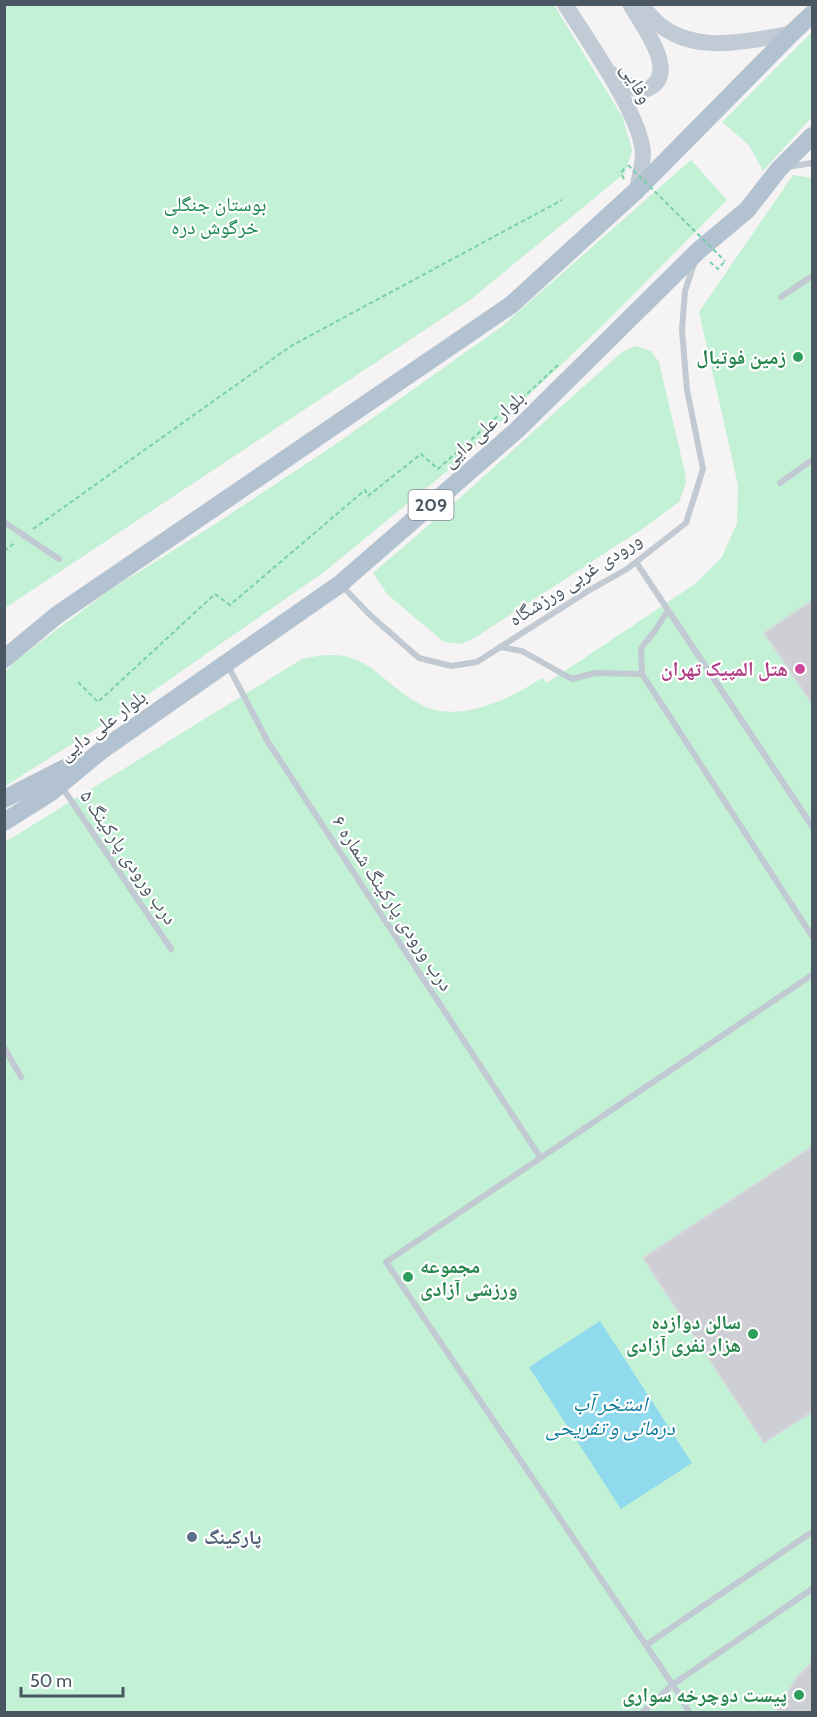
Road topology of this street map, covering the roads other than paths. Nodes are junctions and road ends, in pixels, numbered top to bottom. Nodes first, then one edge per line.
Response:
1 (565, 4) edge
2 (630, 4) edge
3 (640, 4) edge
4 (813, 14) edge
5 (791, 33) junction
6 (607, 70) junction
7 (813, 136) edge
8 (813, 163) edge
9 (779, 169) junction
10 (637, 190) junction
11 (698, 244) junction
12 (813, 276) edge
13 (781, 297) dead end
14 (813, 460) edge
15 (780, 483) dead end
16 (4, 522) edge
17 (59, 559) dead end
18 (636, 562) junction
19 (340, 584) junction
20 (668, 610) junction
21 (500, 647) junction
22 (4, 659) edge
23 (226, 663) junction
24 (642, 674) junction
25 (102, 750) junction
26 (60, 784) junction
27 (4, 799) edge
28 (4, 822) edge
29 (813, 826) edge
30 (813, 936) edge
31 (171, 949) dead end
32 (813, 975) edge
33 (4, 1047) edge
34 (21, 1077) dead end
35 (540, 1157) junction
36 (813, 1532) edge
37 (813, 1589) edge
38 (646, 1645) junction
39 (672, 1684) junction
40 (643, 1713) edge
41 (689, 1713) edge

1 - 6 street, وفایی
2 - 6 street
3 - 5 street
4 - 5 main road
5 - 10 main road
6 - 10 street, وفایی
7 - 9 main road, بلوار علی دایی / 209
8 - 9 lane
9 - 11 main road, بلوار علی دایی / 209
10 - 22 main road
11 - 18 lane, ورودی غربی ورزشگاه
11 - 19 main road, بلوار علی دایی / 209
12 - 13 lane
14 - 15 lane
16 - 17 lane
18 - 20 lane
18 - 21 lane, ورودی غربی ورزشگاه
19 - 21 lane, ورودی غربی ورزشگاه
19 - 23 main road, بلوار علی دایی / 209
20 - 24 lane
20 - 29 lane
21 - 24 lane
23 - 25 main road, بلوار علی دایی / 209
23 - 35 lane, درب ورودی پارکینگ شماره ۶
24 - 30 lane
25 - 26 main road, بلوار علی دایی / 209
25 - 27 main road
26 - 28 main road, بلوار علی دایی / 209
26 - 31 lane, درب ورودی پارکینگ ۵
32 - 35 lane
33 - 34 lane
35 - 38 lane
36 - 38 lane
37 - 39 lane
38 - 39 lane
39 - 40 lane
39 - 41 lane

